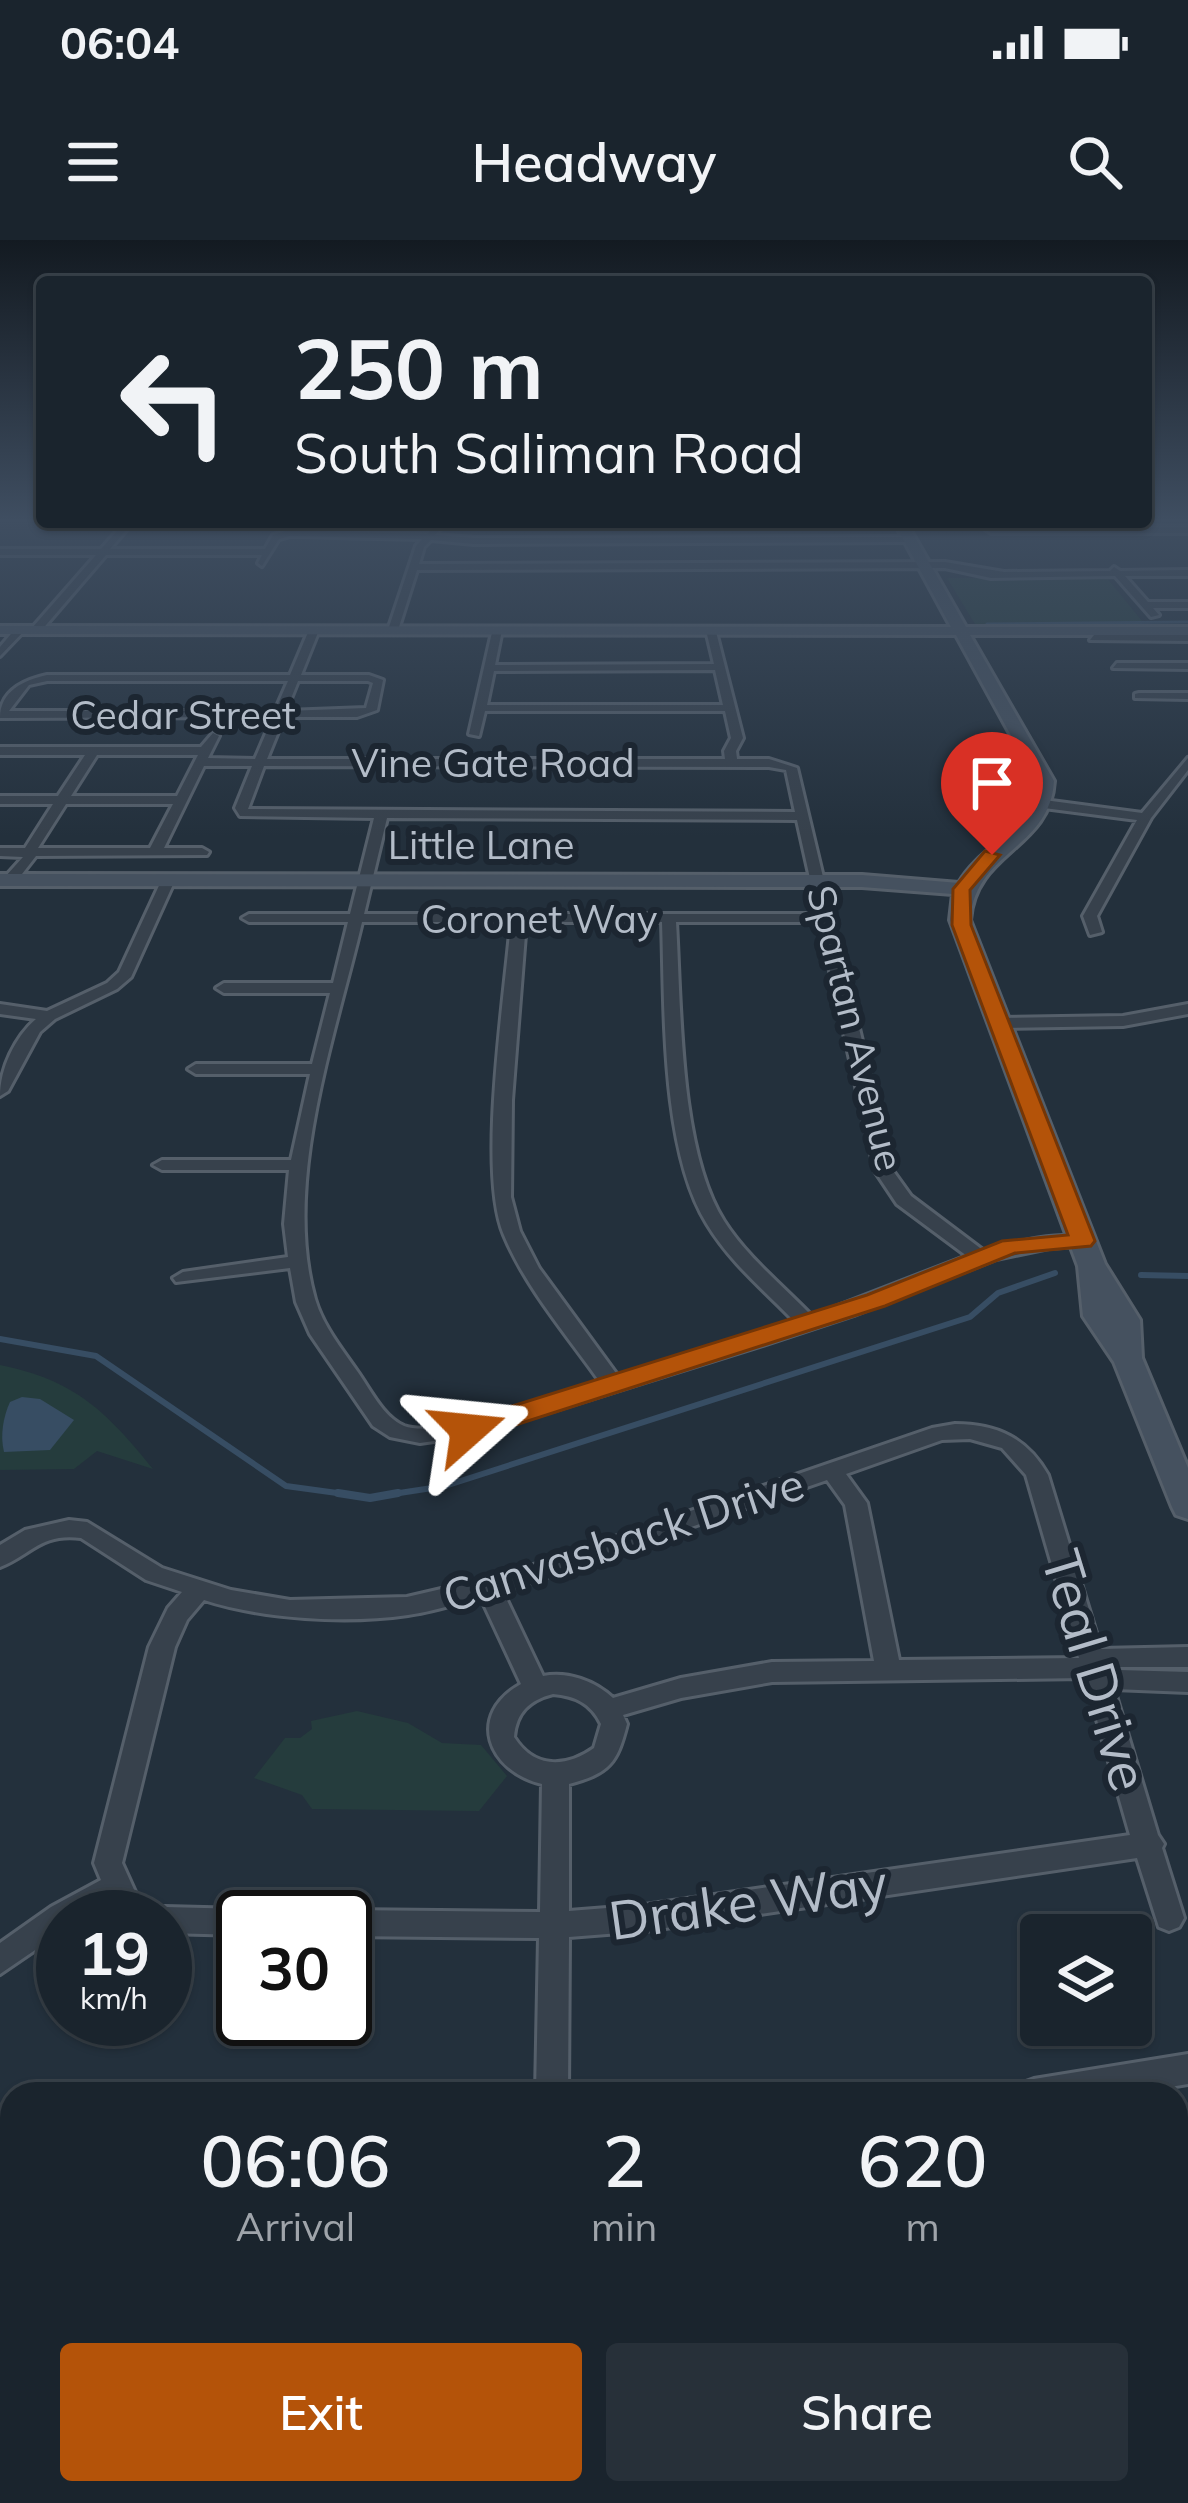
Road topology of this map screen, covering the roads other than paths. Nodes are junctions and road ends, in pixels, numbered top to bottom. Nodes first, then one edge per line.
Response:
1 (31, 627) edge
2 (394, 627) edge
3 (960, 627) edge
4 (711, 629) junction
5 (0, 630) edge
6 (28, 630) junction
7 (314, 630) junction
8 (393, 630) junction
9 (497, 630) junction
10 (962, 631) junction
11 (1181, 635) edge
12 (1094, 638) dead end
13 (1188, 650) edge
14 (0, 653) edge
15 (1118, 666) dead end
16 (1188, 666) edge
17 (721, 667) junction
18 (489, 668) junction
19 (294, 678) junction
20 (1139, 696) dead end
21 (1188, 696) edge
22 (479, 708) junction
23 (732, 708) junction
24 (0, 714) edge
25 (280, 714) junction
26 (475, 734) dead end
27 (213, 736) dead end
28 (0, 751) edge
29 (93, 751) junction
30 (202, 757) junction
31 (260, 762) junction
32 (1188, 762) edge
33 (731, 763) junction
34 (786, 765) joint
35 (0, 800) edge
36 (62, 800) junction
37 (180, 800) junction
38 (1044, 804) junction
39 (381, 816) junction
40 (804, 816) junction
41 (1144, 817) junction
42 (0, 852) edge
43 (28, 852) junction
44 (154, 852) junction
45 (202, 852) dead end
46 (5, 880) edge
47 (168, 880) junction
48 (365, 880) junction
49 (819, 880) junction
50 (962, 889) junction
51 (249, 918) dead end
52 (358, 918) junction
53 (519, 918) junction
54 (828, 918) junction
55 (669, 919) junction
56 (1095, 932) dead end
57 (224, 988) dead end
58 (341, 988) junction
59 (0, 1009) edge
60 (1188, 1009) edge
61 (49, 1016) junction
62 (998, 1023) junction
63 (196, 1069) dead end
64 (321, 1070) junction
65 (0, 1091) edge
66 (162, 1165) dead end
67 (299, 1165) junction
68 (1088, 1254) junction
69 (980, 1257) junction
70 (298, 1261) junction
71 (183, 1278) dead end
72 (808, 1324) junction
73 (613, 1384) junction
74 (1000, 1438) joint
75 (832, 1471) junction
76 (1186, 1495) edge
77 (0, 1558) edge
78 (489, 1589) junction
79 (197, 1591) junction
80 (1188, 1657) edge
81 (888, 1667) junction
82 (1091, 1668) junction
83 (1171, 1674) edge
84 (536, 1688) junction
85 (609, 1709) junction
86 (556, 1777) junction
87 (1150, 1844) junction
88 (115, 1887) junction
89 (117, 1890) edge
90 (1169, 1918) dead end
91 (372, 1924) edge
92 (554, 1925) junction
93 (0, 1960) edge
94 (1188, 2069) edge
95 (552, 2082) edge
96 (1108, 2082) edge

1 - 6 street
2 - 8 street
3 - 10 main road
4 - 9 main road
4 - 10 main road
4 - 17 street
5 - 6 main road
6 - 7 main road
6 - 14 street
7 - 8 main road
7 - 19 street
8 - 9 main road
9 - 18 street
10 - 11 main road
10 - 38 main road
11 - 12 street
11 - 13 street
15 - 16 street
17 - 18 street
17 - 23 street
18 - 22 street
19 - 24 street
19 - 25 street
19 - 25 street, Cedar Street
20 - 21 street
22 - 23 street
22 - 26 street
23 - 33 street
24 - 25 street, Cedar Street
25 - 31 street
27 - 30 street
28 - 29 street, Vine Gate Road
29 - 30 street, Vine Gate Road
29 - 36 street
30 - 31 street, Vine Gate Road
30 - 37 street
31 - 33 street, Vine Gate Road
31 - 39 street
32 - 41 street
33 - 34 street, Vine Gate Road
34 - 40 street, Spartan Avenue
35 - 36 street
36 - 37 street
36 - 43 street
37 - 44 street
38 - 41 street
38 - 50 main road
39 - 40 street
39 - 48 street
40 - 49 street, Spartan Avenue
41 - 56 street
42 - 43 street
43 - 44 street
43 - 46 street
44 - 45 street
46 - 47 main road, Little Lane
47 - 48 main road, Little Lane
47 - 61 street
48 - 49 main road, Little Lane
48 - 52 street
49 - 50 main road, Little Lane
49 - 54 street, Spartan Avenue
50 - 62 main road
51 - 52 street, Coronet Way
52 - 53 street, Coronet Way
52 - 58 street
53 - 55 street, Coronet Way
53 - 73 street
54 - 55 street, Coronet Way
54 - 69 street, Spartan Avenue
55 - 72 street
57 - 58 street
58 - 64 street
59 - 61 street
60 - 62 street
61 - 65 street
62 - 68 main road
63 - 64 street
64 - 67 street
66 - 67 street
67 - 70 street
68 - 69 street
68 - 76 main road
69 - 72 street
70 - 71 street
70 - 73 street
72 - 73 street
74 - 75 street, Canvasback Drive
74 - 82 street, Teal Drive
75 - 78 street, Canvasback Drive
75 - 81 street
77 - 79 street, Canvasback Drive
78 - 79 street, Canvasback Drive
78 - 84 street
79 - 88 street
80 - 83 street
81 - 82 street
81 - 85 street
82 - 83 street
82 - 87 street, Teal Drive
84 - 85 street
84 - 86 street
85 - 86 street
86 - 92 street
87 - 90 street, Teal Drive
87 - 92 street, Drake Way
88 - 89 street
88 - 93 street
91 - 92 street, Drake Way
92 - 95 street
94 - 96 street

